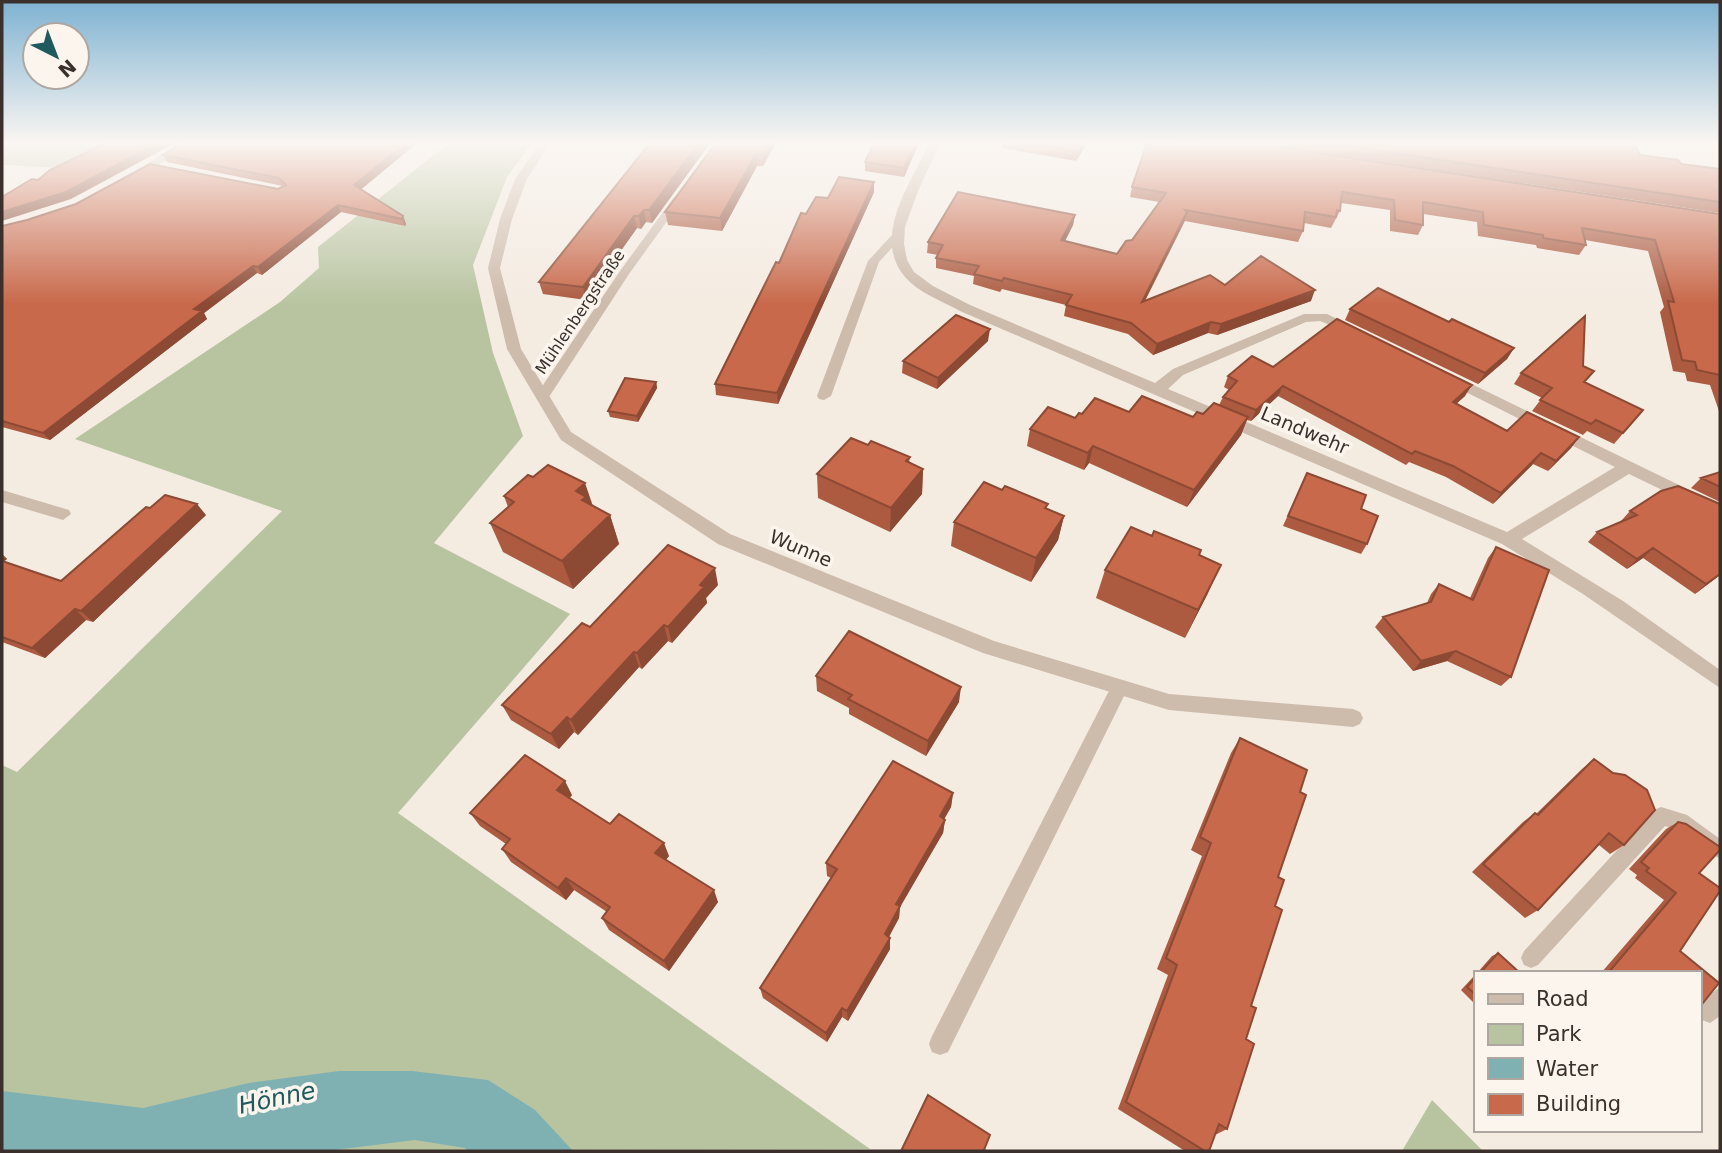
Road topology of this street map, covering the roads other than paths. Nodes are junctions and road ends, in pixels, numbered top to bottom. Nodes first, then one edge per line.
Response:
1 (514, 197) edge
2 (679, 197) edge
3 (910, 197) edge
4 (895, 238) junction
5 (1374, 341) edge
6 (1435, 371) edge
7 (1158, 388) junction
8 (824, 396) dead end
9 (542, 397) junction
10 (1628, 467) junction
11 (2, 496) edge
12 (1720, 512) edge
13 (63, 514) dead end
14 (1508, 540) junction
15 (1720, 680) edge
16 (1119, 688) junction
17 (1353, 718) dead end
18 (1720, 850) edge
19 (1531, 958) dead end
20 (940, 1044) dead end

1 - 9 street, Wunne
2 - 9 lane, Mühlenbergstraße
3 - 4 street
4 - 7 street, Landwehr
4 - 8 lane
5 - 7 street
6 - 10 street
7 - 14 street, Landwehr
9 - 16 street, Wunne
10 - 12 street
10 - 14 street
11 - 13 street
14 - 15 street, Landwehr
16 - 17 street, Wunne
16 - 20 lane
18 - 19 lane

